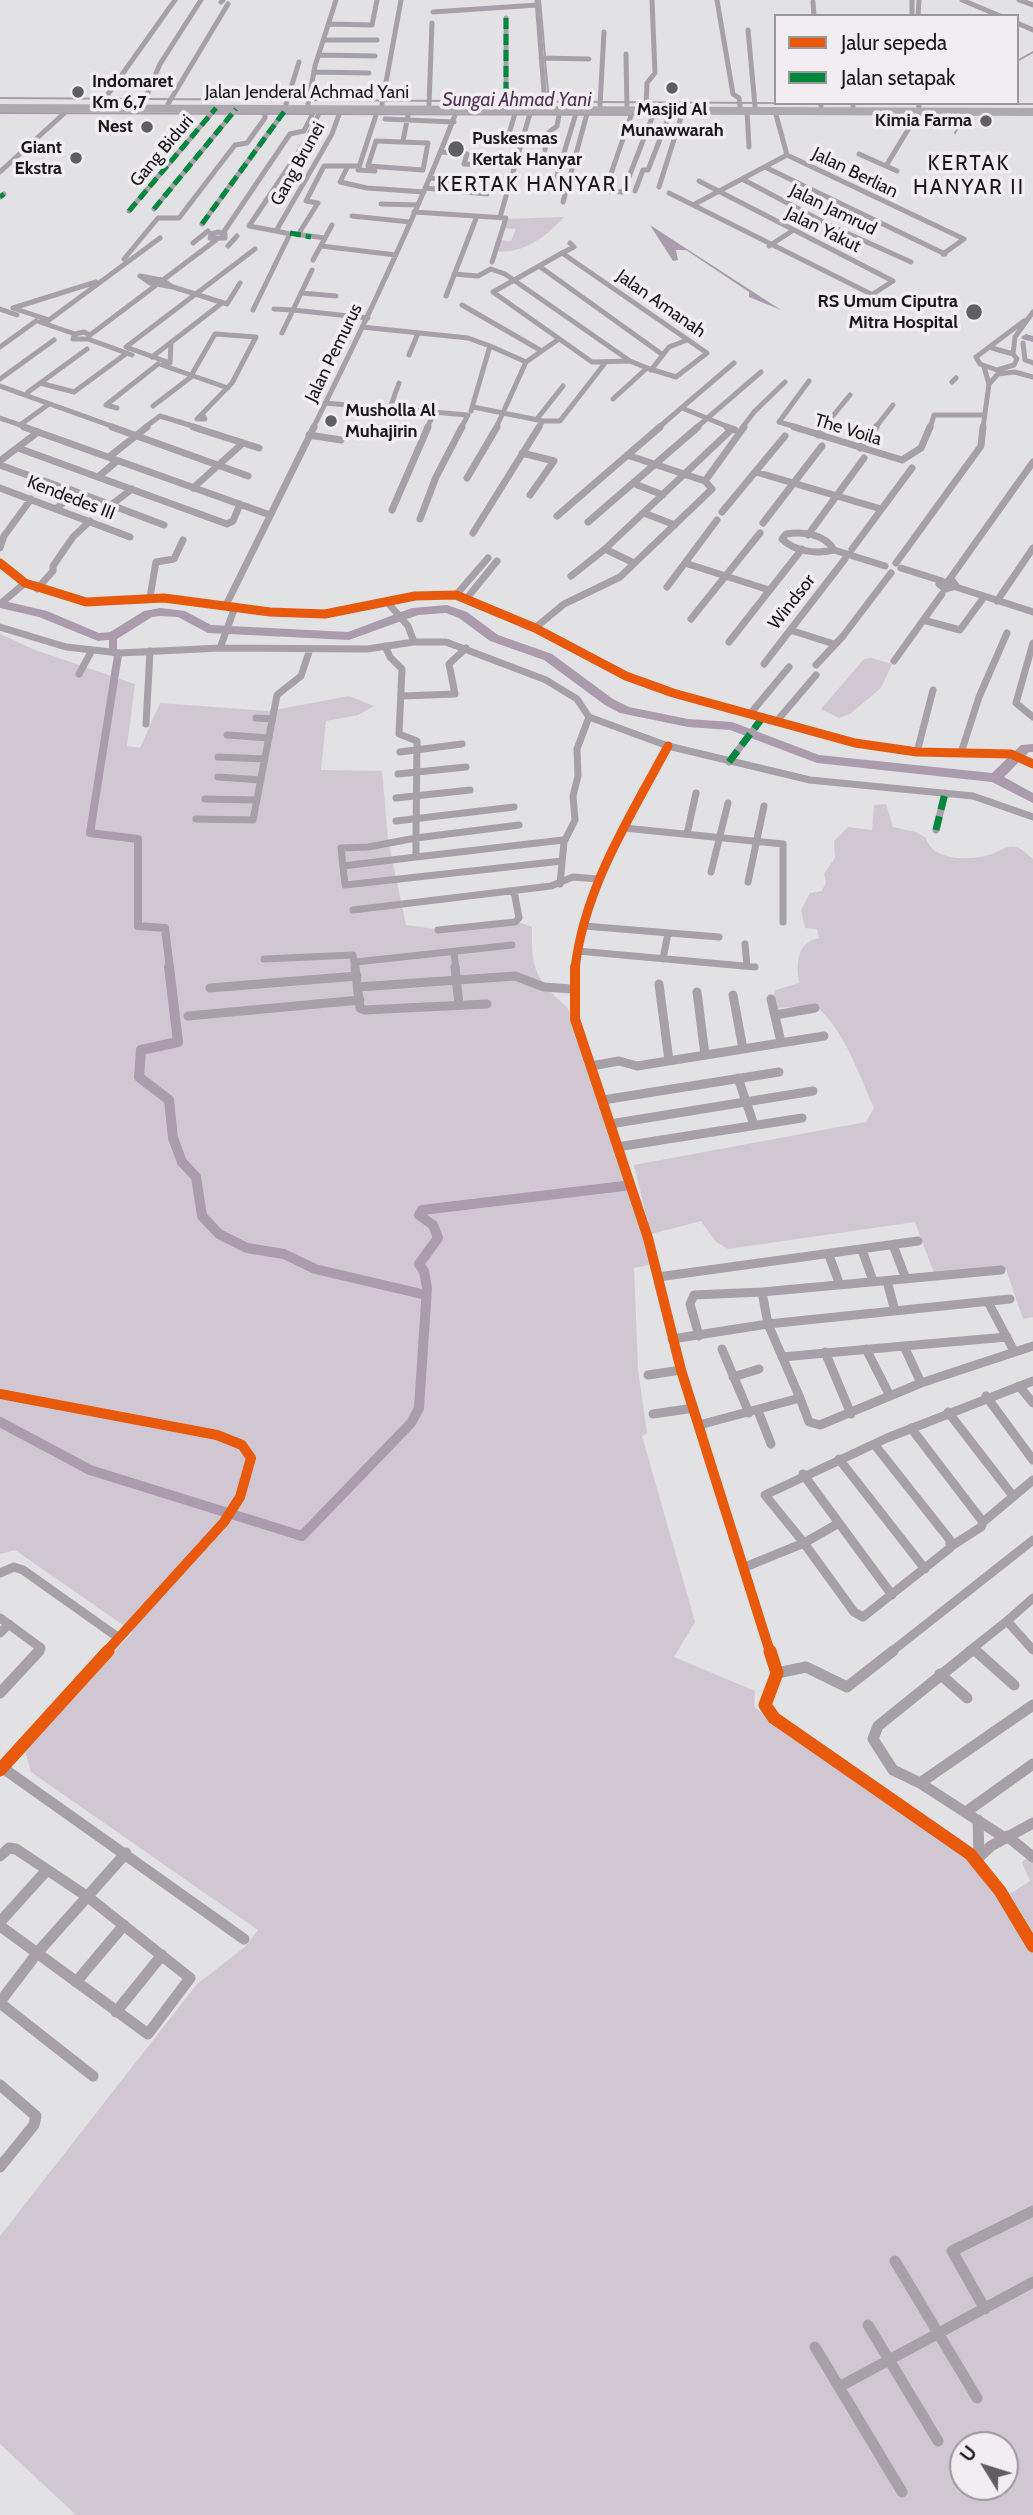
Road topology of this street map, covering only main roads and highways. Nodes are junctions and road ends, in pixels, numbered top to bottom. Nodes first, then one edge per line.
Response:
1 (774, 105) edge
2 (776, 105) edge
3 (853, 105) edge
4 (0, 106) edge
5 (198, 106) junction
6 (287, 106) junction
7 (380, 107) junction
8 (818, 107) edge
9 (314, 108) junction
10 (629, 108) junction
11 (743, 109) junction
12 (914, 109) edge
13 (1033, 110) edge

1 - 11 highway, Jalan Jenderal Achmad Yani
2 - 8 highway, Jalan Jenderal Achmad Yani
3 - 8 highway, Jalan Jenderal Achmad Yani
3 - 12 highway, Jalan Jenderal Achmad Yani
4 - 5 highway, Jalan Jenderal Achmad Yani
4 - 5 highway, Jalan Jenderal Achmad Yani
5 - 6 highway, Jalan Jenderal Achmad Yani
5 - 6 highway, Jalan Jenderal Achmad Yani
6 - 9 highway, Jalan Jenderal Achmad Yani
7 - 9 highway, Jalan Jenderal Achmad Yani
7 - 9 highway, Jalan Jenderal Achmad Yani
7 - 10 highway, Jalan Jenderal Achmad Yani
7 - 10 highway, Jalan Jenderal Achmad Yani
8 - 11 highway, Jalan Jenderal Achmad Yani
8 - 12 highway, Jalan Jenderal Achmad Yani
10 - 11 highway, Jalan Jenderal Achmad Yani
10 - 11 highway, Jalan Jenderal Achmad Yani
12 - 13 highway, Jalan Jenderal Achmad Yani

